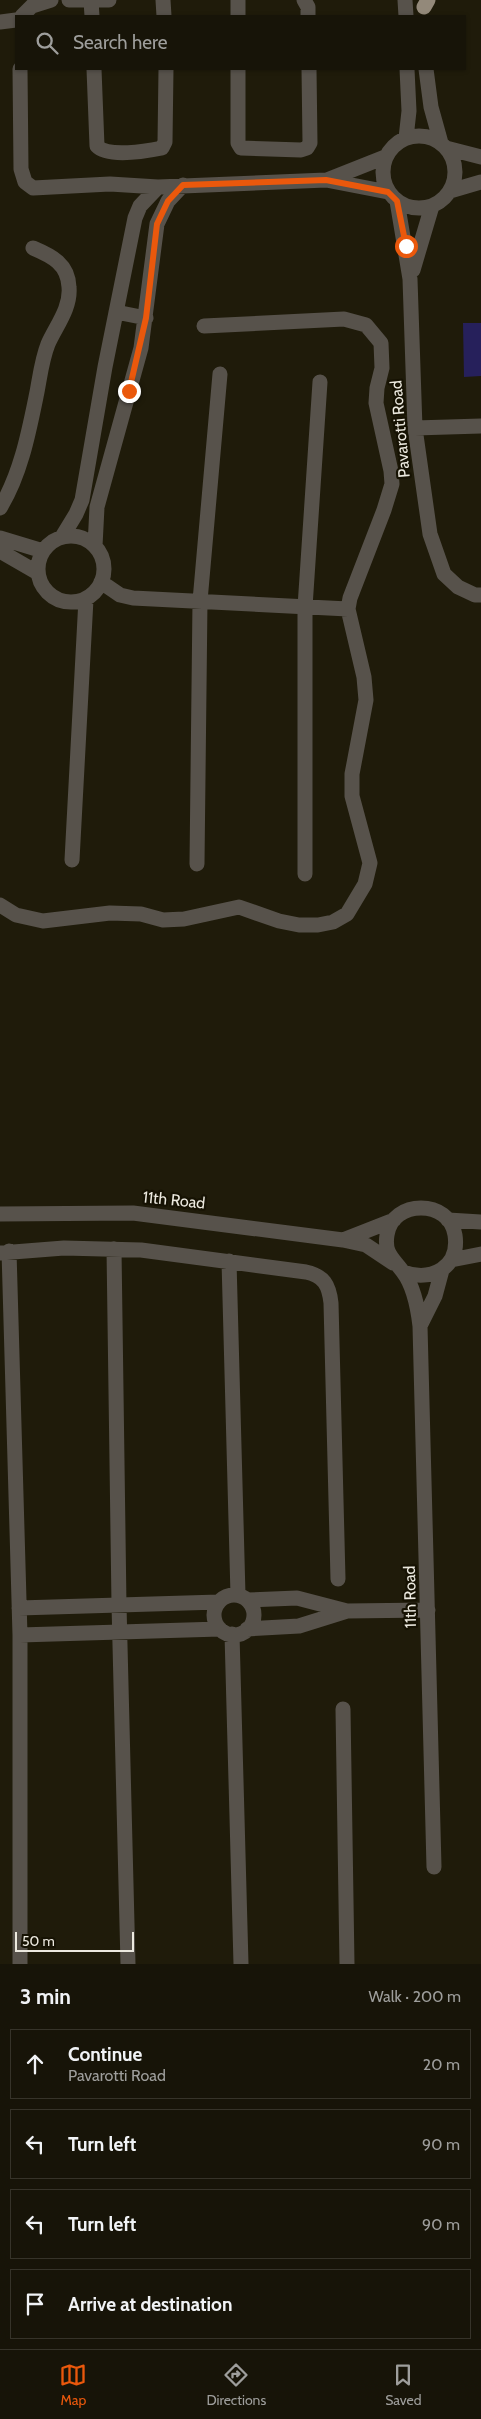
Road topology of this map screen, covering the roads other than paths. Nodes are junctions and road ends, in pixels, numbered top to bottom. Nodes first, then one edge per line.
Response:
1 (50, 0) edge
2 (69, 0) edge
3 (108, 0) edge
4 (163, 0) edge
5 (238, 0) edge
6 (304, 0) edge
7 (405, 0) edge
8 (92, 1) edge
9 (23, 15) edge
10 (92, 15) edge
11 (164, 15) edge
12 (238, 15) edge
13 (308, 15) edge
14 (406, 15) edge
15 (15, 20) edge
16 (0, 22) edge
17 (20, 70) edge
18 (94, 70) edge
19 (166, 70) edge
20 (238, 70) edge
21 (309, 70) edge
22 (408, 70) edge
23 (426, 70) edge
24 (406, 138) junction
25 (444, 146) junction
26 (385, 157) junction
27 (481, 158) edge
28 (326, 180) junction
29 (481, 182) edge
30 (183, 185) junction
31 (158, 187) junction
32 (450, 191) junction
33 (393, 196) junction
34 (432, 206) junction
35 (130, 246) junction
36 (34, 248) dead end
37 (154, 249) junction
38 (410, 279) junction
39 (116, 312) junction
40 (146, 318) junction
41 (204, 326) dead end
42 (220, 374) dead end
43 (320, 382) dead end
44 (102, 385) junction
45 (129, 391) junction
46 (481, 426) edge
47 (415, 428) junction
48 (0, 508) edge
49 (62, 537) junction
50 (0, 538) edge
51 (95, 546) junction
52 (43, 550) junction
53 (0, 551) edge
54 (38, 573) junction
55 (101, 582) junction
56 (481, 595) edge
57 (86, 599) junction
58 (200, 601) junction
59 (305, 607) junction
60 (348, 609) junction
61 (72, 860) dead end
62 (197, 864) dead end
63 (305, 874) dead end
64 (0, 905) edge
65 (0, 1214) edge
66 (394, 1220) junction
67 (448, 1220) junction
68 (481, 1222) edge
69 (343, 1240) junction
70 (114, 1248) junction
71 (4, 1252) edge
72 (481, 1254) edge
73 (229, 1261) junction
74 (446, 1265) junction
75 (398, 1268) junction
76 (420, 1326) junction
77 (338, 1579) dead end
78 (243, 1598) junction
79 (218, 1602) junction
80 (119, 1604) junction
81 (19, 1608) junction
82 (428, 1610) junction
83 (346, 1611) junction
84 (247, 1629) junction
85 (119, 1631) junction
86 (226, 1631) junction
87 (20, 1636) junction
88 (343, 1709) dead end
89 (434, 1867) dead end
90 (20, 1964) edge
91 (128, 1964) edge
92 (241, 1964) edge
93 (346, 1964) edge

1 - 9 street
2 - 8 street
3 - 8 street
4 - 11 street
5 - 12 street
6 - 13 street
7 - 14 street
8 - 10 street
15 - 16 street
17 - 31 street
18 - 19 street
20 - 21 street
22 - 24 street
23 - 25 street
24 - 25 street
24 - 26 street
25 - 27 street
25 - 32 street
26 - 28 street
26 - 33 street
28 - 30 street
28 - 33 street
29 - 32 street
30 - 31 street
30 - 37 street
31 - 35 street
32 - 34 street
33 - 34 street
33 - 38 street, Pavarotti Road
34 - 38 street, Pavarotti Road
35 - 37 street
35 - 39 street
36 - 48 street
37 - 40 street
38 - 47 street, Pavarotti Road
39 - 40 street
39 - 44 street
40 - 45 street
41 - 60 street
42 - 58 street
43 - 59 street
44 - 45 street
44 - 49 street
45 - 51 street
46 - 47 street
47 - 56 street, Pavarotti Road
49 - 51 street
49 - 52 street
50 - 52 street
51 - 55 street
52 - 54 street
53 - 54 street
54 - 57 street
55 - 57 street
55 - 58 street
57 - 61 street
58 - 59 street
58 - 62 street
59 - 60 street
59 - 63 street
60 - 64 street
65 - 69 street, 11th Road
66 - 67 street
66 - 69 street, 11th Road
66 - 75 street
67 - 68 street
67 - 74 street
69 - 75 street, 11th Road
70 - 71 street
70 - 73 street
70 - 80 street
71 - 81 street
72 - 74 street
73 - 77 street
73 - 78 street
74 - 75 street
74 - 76 street, 11th Road
75 - 76 street, 11th Road
76 - 82 street, 11th Road
78 - 79 street
78 - 83 street
78 - 84 street
79 - 80 street
79 - 86 street
80 - 81 street
80 - 85 street
81 - 87 street
82 - 83 street
82 - 89 street, 11th Road
83 - 84 street
84 - 86 street
85 - 86 street
85 - 87 street
85 - 91 street
86 - 92 street
87 - 90 street
88 - 93 street

